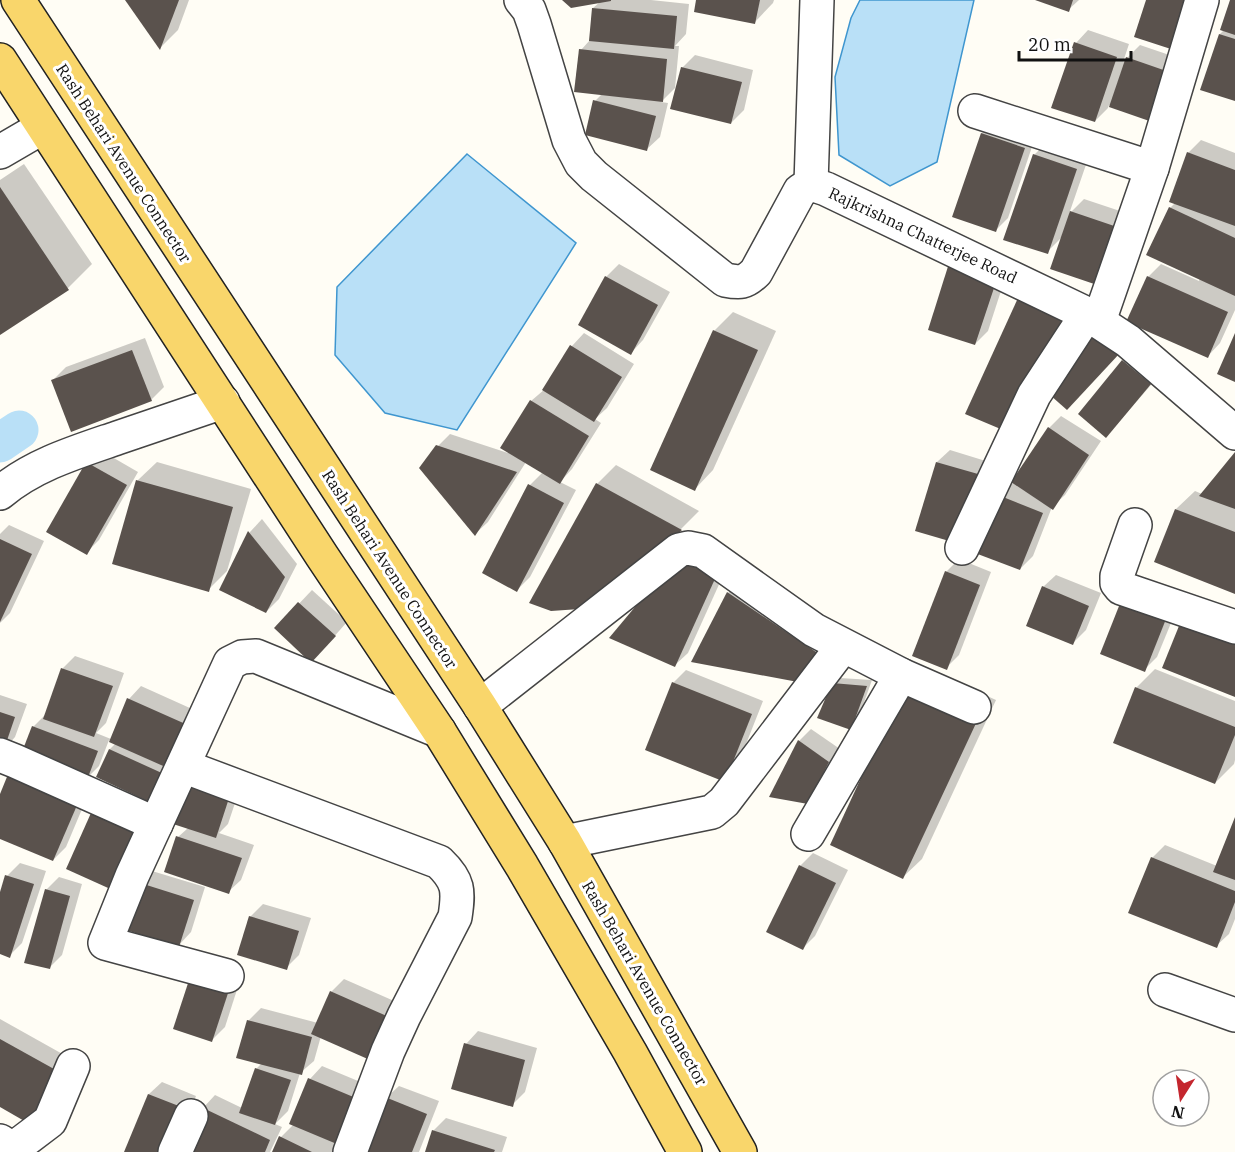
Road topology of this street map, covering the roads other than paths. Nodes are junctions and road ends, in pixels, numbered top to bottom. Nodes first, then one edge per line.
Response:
1 (18, 0) edge
2 (521, 0) edge
3 (817, 0) edge
4 (1202, 0) edge
5 (0, 60) edge
6 (975, 111) dead end
7 (43, 127) junction
8 (0, 152) edge
9 (1152, 168) junction
10 (811, 184) junction
11 (1093, 317) junction
12 (224, 402) junction
13 (1235, 433) edge
14 (0, 494) edge
15 (1135, 525) dead end
16 (962, 548) dead end
17 (1235, 627) edge
18 (843, 646) junction
19 (901, 675) junction
20 (480, 706) junction
21 (974, 708) dead end
22 (439, 731) junction
23 (0, 755) edge
24 (183, 766) junction
25 (535, 794) junction
26 (493, 818) junction
27 (156, 824) junction
28 (808, 834) dead end
29 (565, 842) junction
30 (227, 976) dead end
31 (1165, 990) dead end
32 (1235, 1015) edge
33 (73, 1066) dead end
34 (191, 1116) dead end
35 (0, 1141) edge
36 (175, 1152) edge
37 (350, 1152) edge
38 (685, 1152) edge
39 (740, 1152) edge

1 - 20 main road, Rash Behari Avenue Connector
2 - 10 street, Rajkrishna Chatterjee Road
3 - 10 street
4 - 9 street
5 - 7 main road
6 - 9 street
7 - 8 street
7 - 12 main road
9 - 11 street
10 - 11 street, Rajkrishna Chatterjee Road
11 - 13 street, Rajkrishna Chatterjee Road
11 - 16 street
12 - 14 street
12 - 22 main road
15 - 17 street
18 - 19 street
18 - 20 street
18 - 29 street
19 - 21 street
19 - 28 street
20 - 25 main road, Rash Behari Avenue Connector
22 - 24 street
22 - 26 main road
23 - 27 street
24 - 27 street
24 - 37 street
25 - 26 main road
25 - 29 main road, Rash Behari Avenue Connector
26 - 38 main road
27 - 30 street
29 - 39 main road, Rash Behari Avenue Connector
31 - 32 street
33 - 35 street
34 - 36 street

